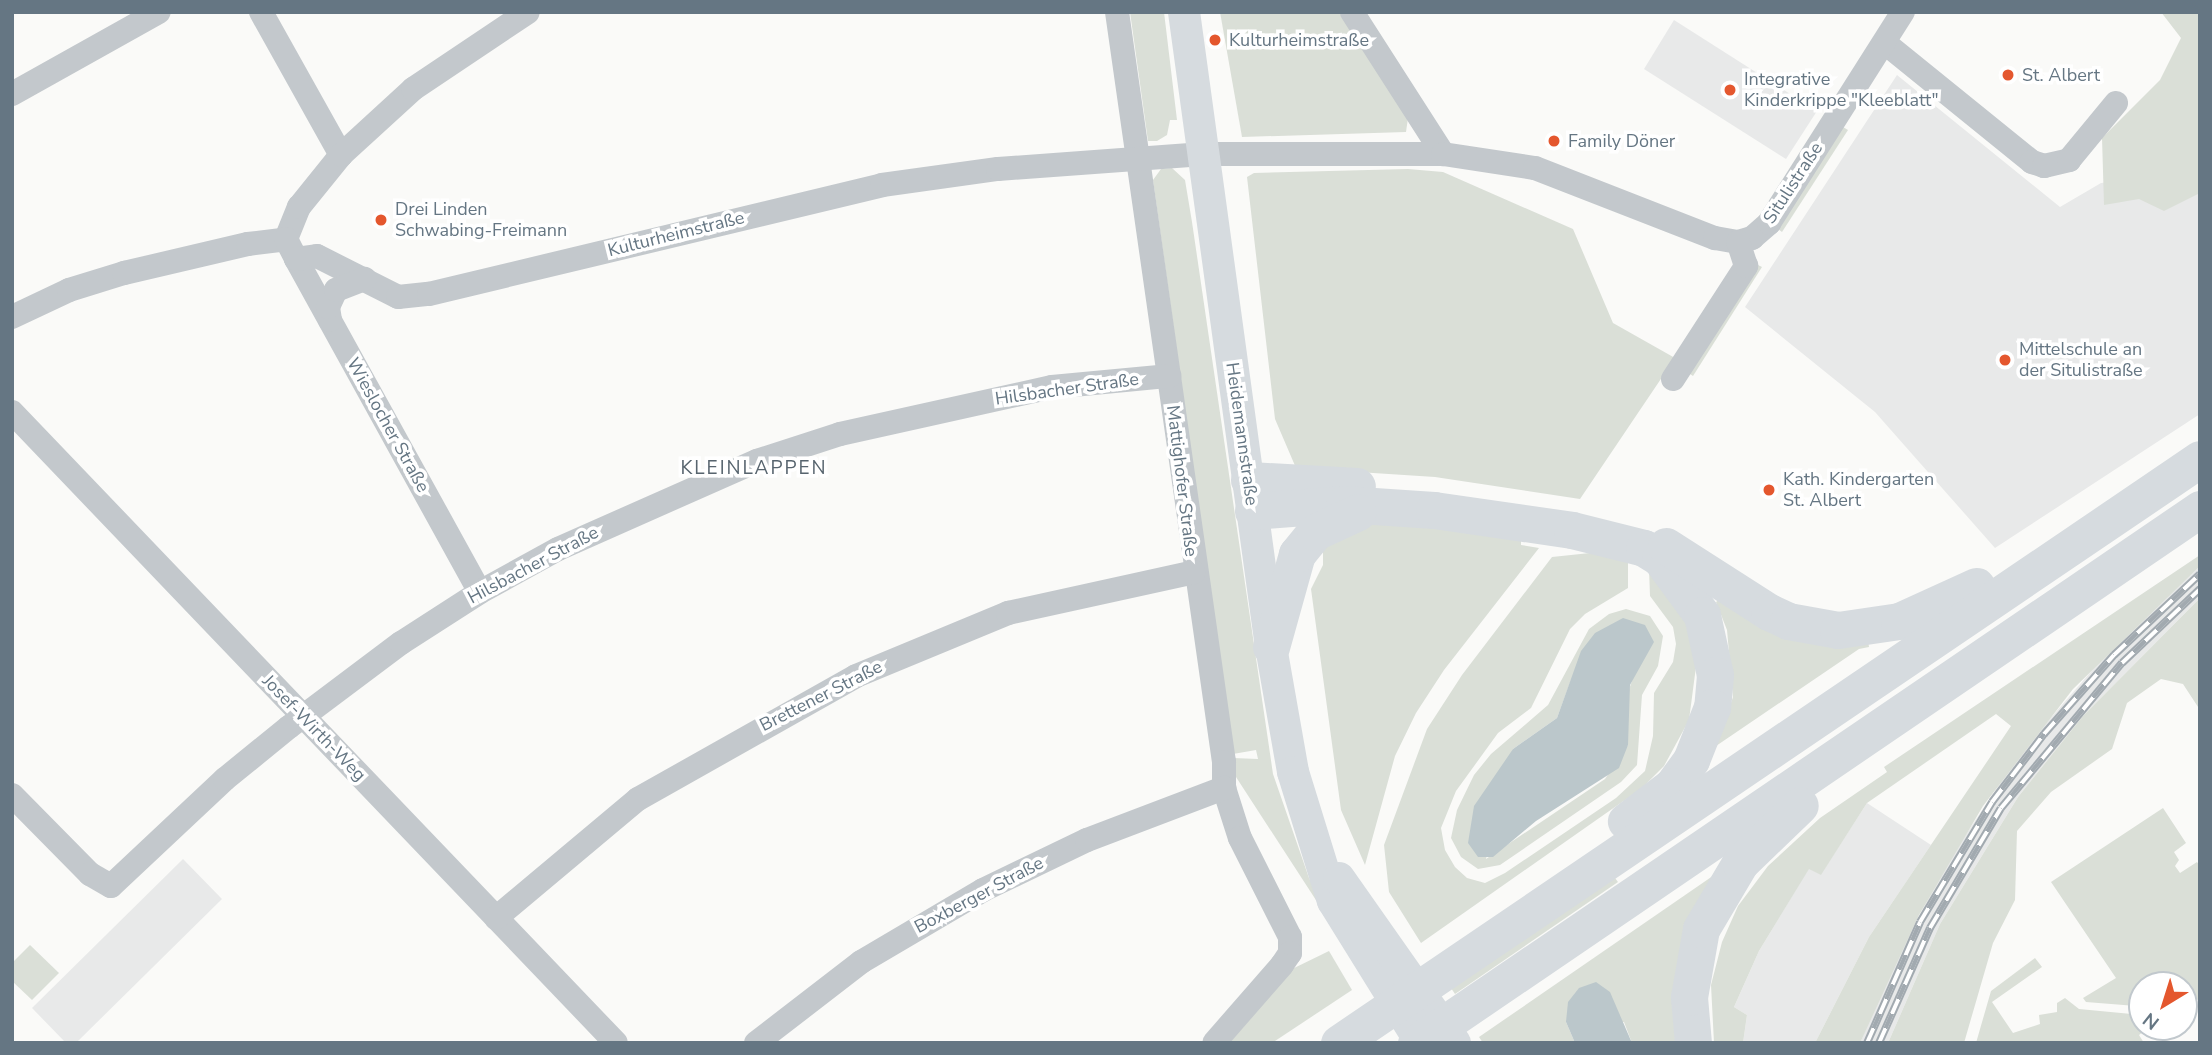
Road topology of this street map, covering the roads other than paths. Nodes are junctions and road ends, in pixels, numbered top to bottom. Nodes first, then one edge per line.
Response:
1 (159, 12) edge
2 (261, 12) edge
3 (528, 12) edge
4 (1117, 12) edge
5 (1185, 12) edge
6 (1903, 12) edge
7 (1358, 15) edge
8 (1885, 43) junction
9 (12, 94) edge
10 (2116, 103) dead end
11 (1443, 154) junction
12 (341, 155) junction
13 (1203, 155) junction
14 (1137, 159) junction
15 (1738, 242) junction
16 (291, 249) junction
17 (365, 279) junction
18 (12, 317) edge
19 (330, 320) junction
20 (1169, 376) junction
21 (1673, 379) dead end
22 (12, 412) edge
23 (2200, 459) edge
24 (1251, 495) junction
25 (1376, 506) junction
26 (2200, 509) edge
27 (1530, 515) junction
28 (1607, 529) junction
29 (2089, 533) junction
30 (1194, 572) junction
31 (480, 592) junction
32 (1271, 647) junction
33 (1965, 666) junction
34 (304, 718) junction
35 (1224, 788) junction
36 (12, 795) edge
37 (1319, 851) junction
38 (496, 918) junction
39 (1457, 965) junction
40 (1460, 1026) edge
41 (616, 1043) edge
42 (756, 1043) edge
43 (1214, 1043) edge
44 (1339, 1043) edge
45 (1416, 1043) edge
46 (1422, 1043) edge
47 (1693, 1043) edge

1 - 9 street
2 - 12 street
3 - 12 street
4 - 14 street, Mattighofer Straße
5 - 13 main road, Heidemannstraße
6 - 8 street, Situlistraße
7 - 11 street
8 - 10 street
8 - 15 street, Situlistraße
11 - 13 street, Kulturheimstraße
11 - 15 street, Kulturheimstraße
12 - 16 street
13 - 14 street, Kulturheimstraße
13 - 24 main road, Heidemannstraße
14 - 17 street, Kulturheimstraße
14 - 20 street, Mattighofer Straße
15 - 21 street
16 - 17 street, Kulturheimstraße
16 - 18 street, Kulturheimstraße
16 - 19 street, Wieslocher Straße
17 - 19 street
19 - 31 street, Wieslocher Straße
20 - 30 street, Mattighofer Straße
20 - 31 street, Hilsbacher Straße
22 - 34 street, Josef-Wirth-Weg
23 - 29 highway
24 - 25 highway
24 - 27 highway
24 - 32 main road, Heidemannstraße
25 - 27 highway
25 - 32 highway
26 - 33 highway
27 - 28 highway
28 - 29 highway
28 - 39 highway
29 - 39 highway
30 - 35 street, Mattighofer Straße
30 - 38 street, Brettener Straße
31 - 34 street, Hilsbacher Straße
32 - 37 main road, Heidemannstraße
33 - 40 highway
33 - 47 highway
34 - 36 street, Hilsbacher Straße
34 - 38 street, Josef-Wirth-Weg
35 - 42 street, Boxberger Straße
35 - 43 street, Mattighofer Straße
37 - 40 main road, Heidemannstraße
37 - 46 main road, Heidemannstraße
38 - 41 street, Josef-Wirth-Weg
39 - 44 highway
40 - 45 highway

